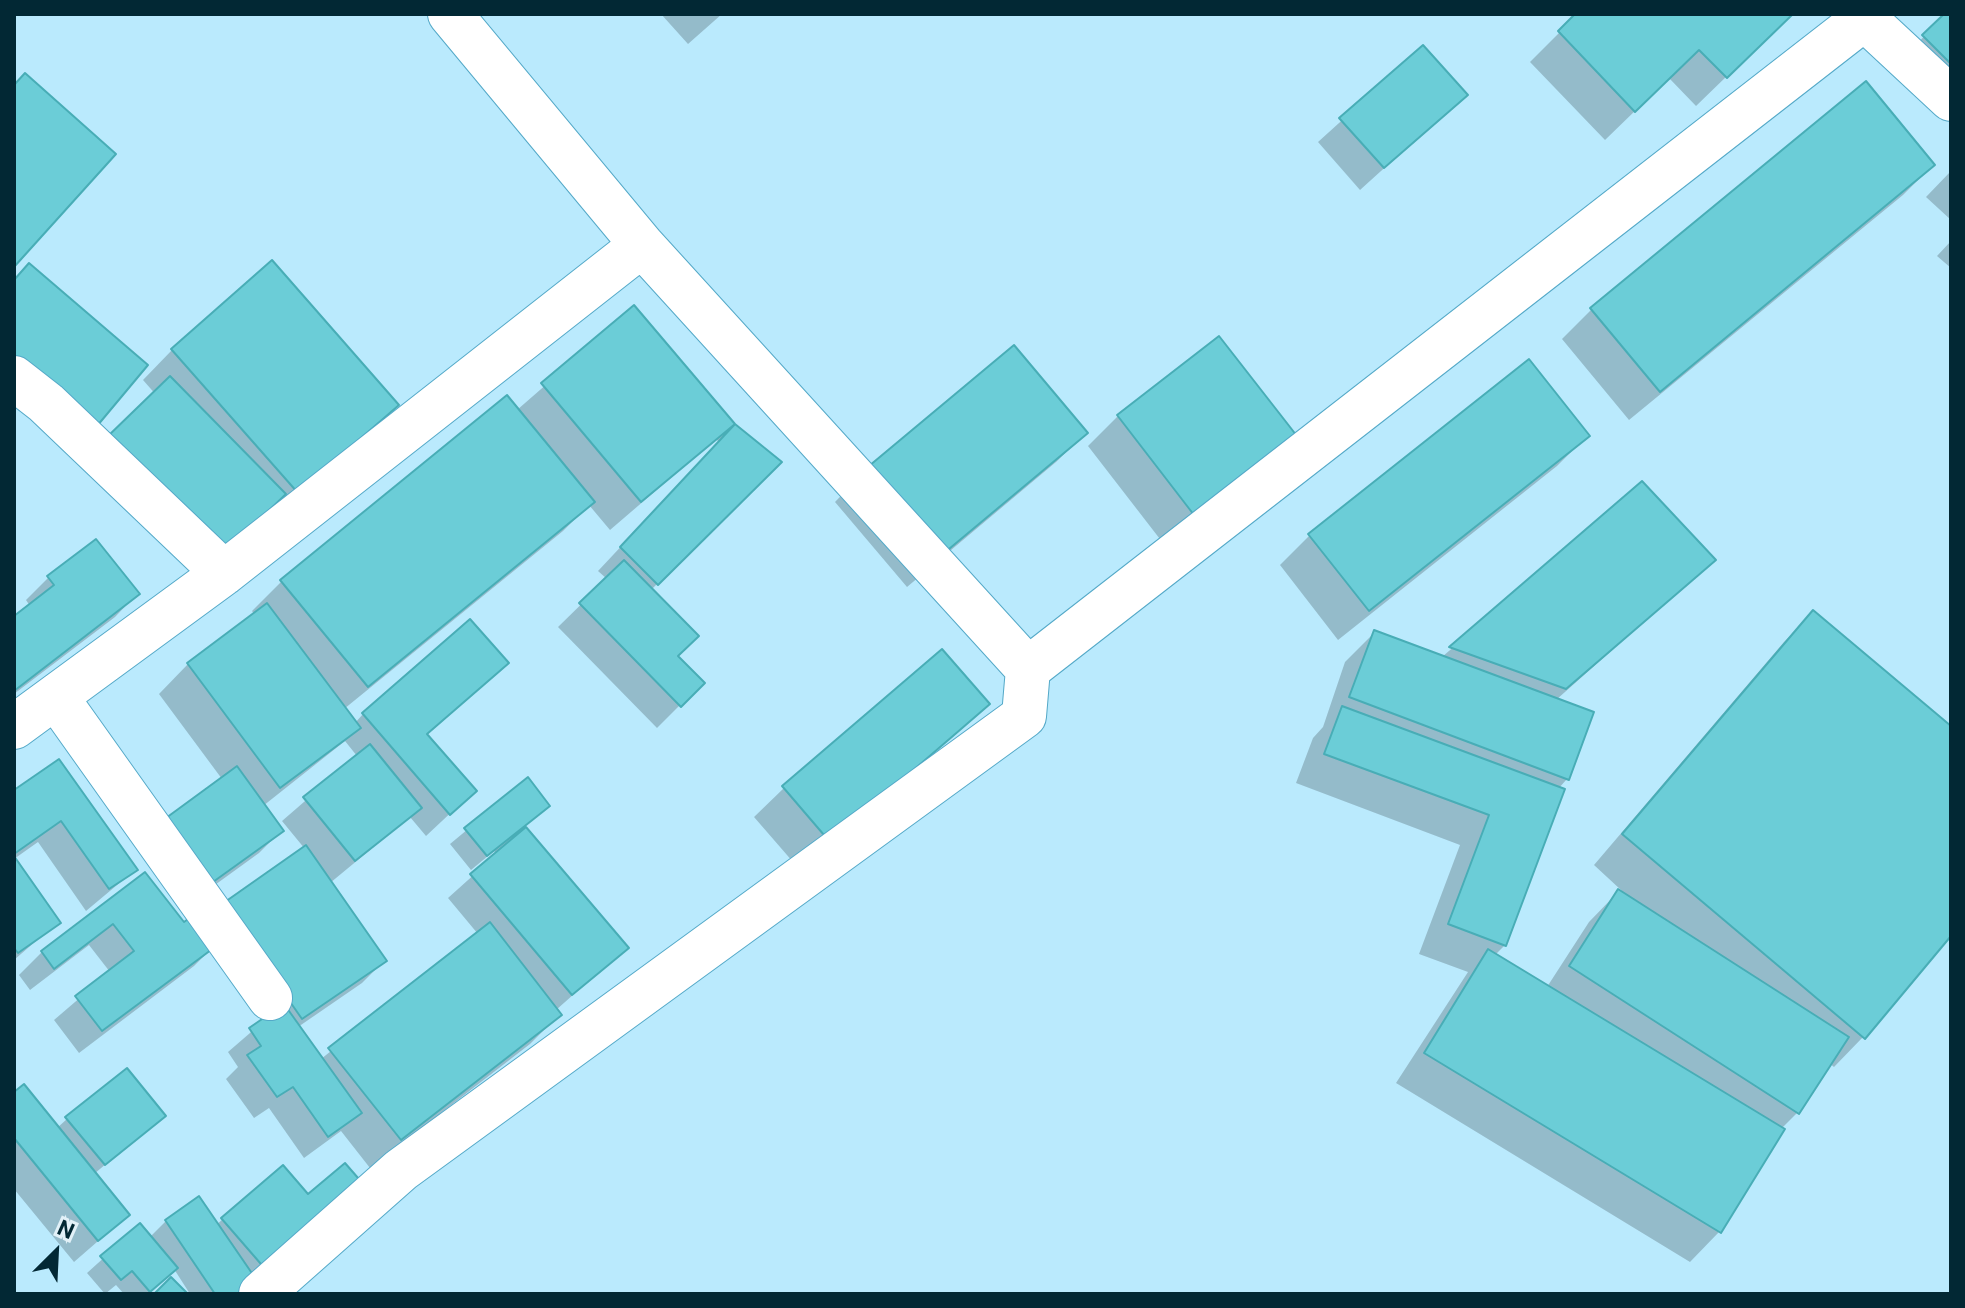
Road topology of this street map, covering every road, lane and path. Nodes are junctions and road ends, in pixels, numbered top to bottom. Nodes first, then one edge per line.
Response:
1 (450, 14) edge
2 (1867, 16) edge
3 (1951, 99) edge
4 (642, 245) junction
5 (14, 378) edge
6 (224, 573) junction
7 (1028, 669) junction
8 (56, 697) junction
9 (14, 727) edge
10 (270, 998) dead end
11 (261, 1294) edge

1 - 4 street
2 - 3 street
2 - 7 street
4 - 6 street
4 - 7 street
5 - 6 street
6 - 8 street
7 - 11 street
8 - 9 street
8 - 10 street

